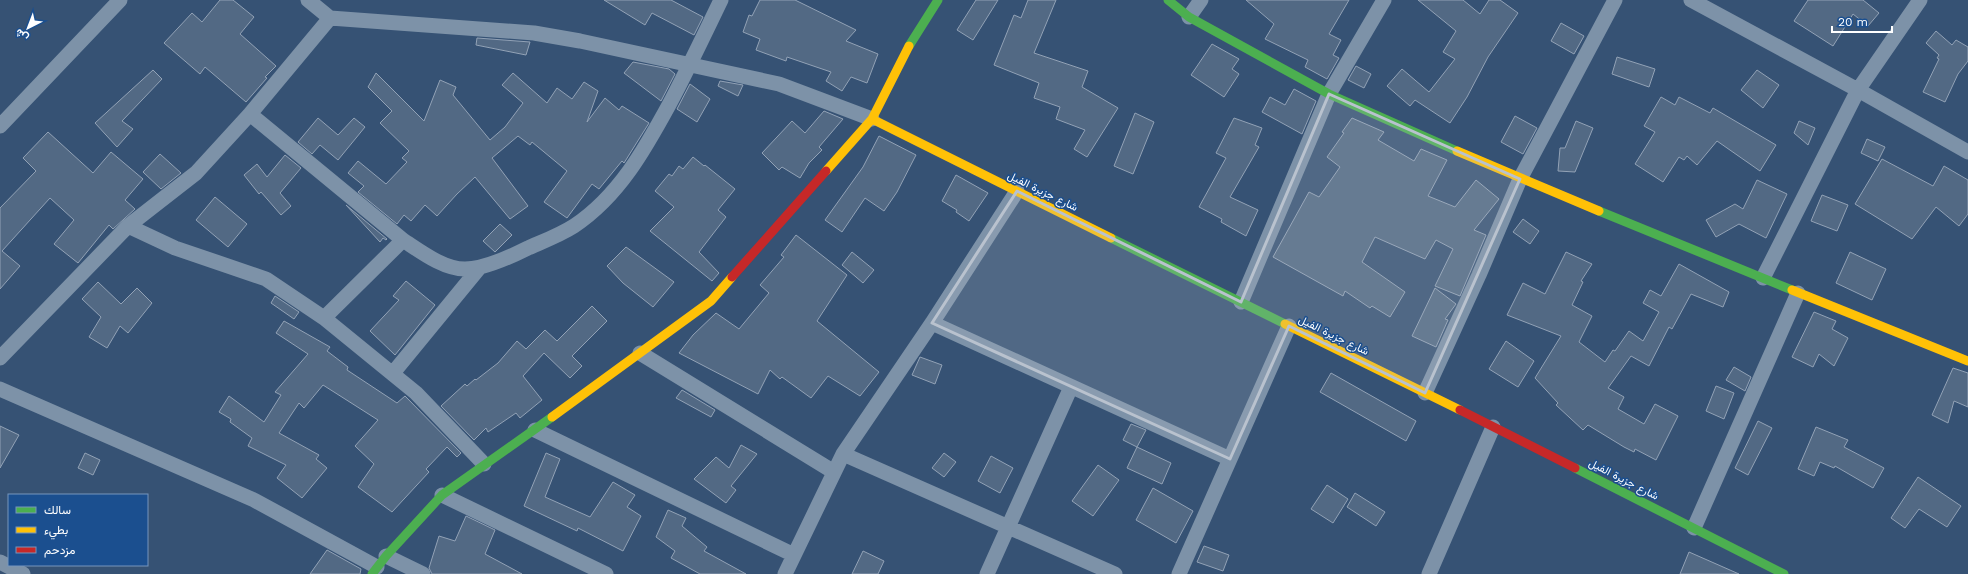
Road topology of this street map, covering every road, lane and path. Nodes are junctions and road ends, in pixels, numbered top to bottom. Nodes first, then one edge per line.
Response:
1 (120, 0) edge
2 (308, 0) edge
3 (721, 0) edge
4 (938, 0) edge
5 (1168, 0) edge
6 (1201, 0) edge
7 (1384, 0) edge
8 (1615, 0) edge
9 (1691, 0) edge
10 (1920, 0) edge
11 (330, 18) junction
12 (1189, 18) junction
13 (691, 64) junction
14 (1858, 90) junction
15 (1329, 94) junction
16 (250, 114) junction
17 (872, 119) junction
18 (0, 126) edge
19 (1968, 152) edge
20 (1520, 179) junction
21 (1017, 191) junction
22 (128, 226) junction
23 (403, 240) junction
24 (480, 267) junction
25 (1763, 278) junction
26 (1798, 293) junction
27 (1241, 302) junction
28 (324, 318) junction
29 (932, 324) junction
30 (1289, 326) junction
31 (640, 353) junction
32 (0, 358) edge
33 (1968, 361) edge
34 (393, 373) junction
35 (1071, 386) junction
36 (0, 389) edge
37 (1425, 393) junction
38 (1493, 427) junction
39 (535, 430) junction
40 (843, 454) junction
41 (1230, 459) junction
42 (484, 464) junction
43 (834, 472) junction
44 (442, 495) junction
45 (1009, 526) junction
46 (1694, 528) junction
47 (794, 555) junction
48 (0, 562) edge
49 (378, 566) edge
50 (599, 573) edge
51 (23, 574) edge
52 (423, 574) edge
53 (785, 574) edge
54 (986, 574) edge
55 (1114, 574) edge
56 (1179, 574) edge
57 (1429, 574) edge
58 (1784, 574) edge

1 - 18 street
2 - 11 street
3 - 13 street
4 - 17 street
5 - 12 street
6 - 12 street
7 - 15 street
8 - 20 street
9 - 14 street
10 - 14 street
11 - 13 street
11 - 16 street
12 - 15 street
13 - 17 street
13 - 24 street
14 - 19 street
14 - 25 street
15 - 20 street
15 - 27 street
16 - 22 street
16 - 23 street
17 - 21 street, شارع جزيرة الفيل
17 - 31 street
20 - 25 street
20 - 37 street
21 - 27 street, شارع جزيرة الفيل
21 - 29 street
22 - 28 street
22 - 32 street
23 - 24 street
23 - 28 street
24 - 34 street
25 - 26 street
26 - 33 street
26 - 46 street
27 - 30 street, شارع جزيرة الفيل
28 - 34 street
29 - 35 street
29 - 40 street
30 - 37 street, شارع جزيرة الفيل
30 - 41 street
31 - 39 street
31 - 43 street
34 - 42 street
35 - 41 street
35 - 45 street
36 - 49 street
37 - 38 street, شارع جزيرة الفيل
38 - 46 street, شارع جزيرة الفيل
38 - 57 street
39 - 42 street
39 - 47 street
40 - 43 street
40 - 45 street
41 - 56 street
42 - 44 street
43 - 47 street
44 - 49 street
44 - 50 street
45 - 54 street
45 - 55 street
46 - 58 street, شارع جزيرة الفيل
47 - 53 street
48 - 51 street
49 - 52 street

